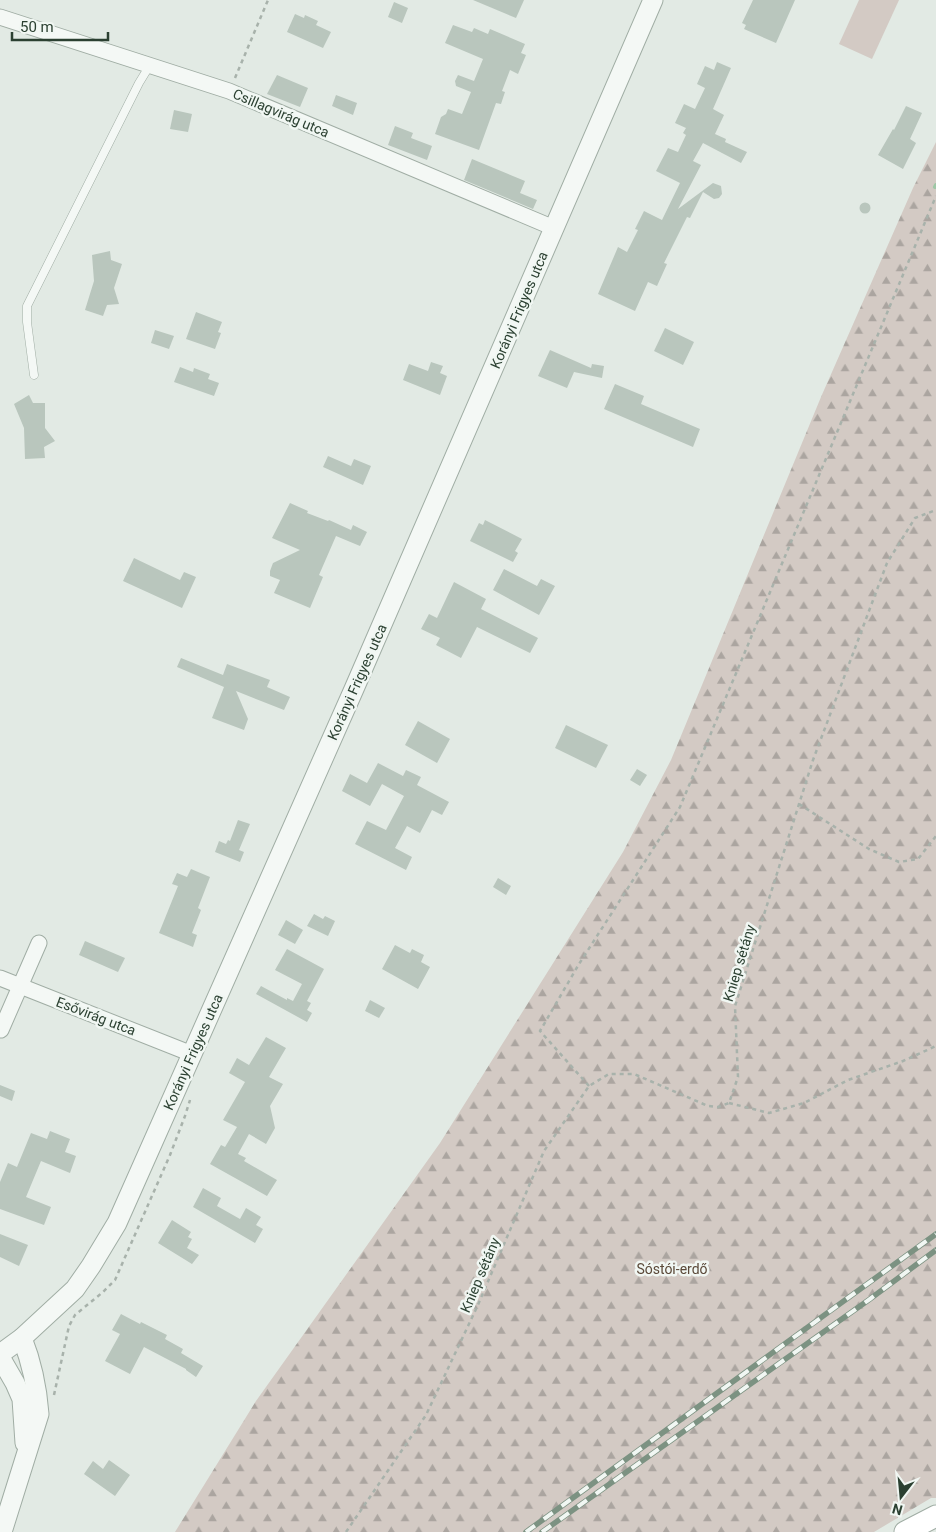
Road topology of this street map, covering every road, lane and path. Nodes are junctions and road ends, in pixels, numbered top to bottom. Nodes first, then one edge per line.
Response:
1 (268, 0) edge
2 (653, 0) edge
3 (0, 16) edge
4 (150, 66) junction
5 (229, 91) junction
6 (936, 196) edge
7 (554, 228) junction
8 (34, 376) dead end
9 (936, 510) edge
10 (799, 804) junction
11 (936, 836) edge
12 (39, 943) dead end
13 (0, 978) edge
14 (19, 986) junction
15 (1, 1030) edge
16 (936, 1046) edge
17 (192, 1054) junction
18 (589, 1086) junction
19 (729, 1103) junction
20 (22, 1338) junction
21 (0, 1356) edge
22 (26, 1454) junction
23 (2, 1532) edge
24 (346, 1532) edge

1 - 5 path
2 - 7 street, Korányi Frigyes utca
3 - 4 street, Csillagvirág utca
4 - 5 street, Csillagvirág utca
4 - 8 lane
5 - 7 street, Csillagvirág utca
6 - 18 path
7 - 17 street, Korányi Frigyes utca
9 - 10 path, Kniep sétány
10 - 11 path
10 - 19 path, Kniep sétány
12 - 14 street
13 - 14 street, Esővirág utca
14 - 15 street
14 - 17 street, Esővirág utca
16 - 19 path
17 - 20 street, Korányi Frigyes utca
18 - 19 path, Kniep sétány
18 - 24 path, Kniep sétány
20 - 21 street, Korányi Frigyes utca
20 - 22 street, Korányi Frigyes utca
21 - 22 street, Korányi Frigyes utca
22 - 23 street, Korányi Frigyes utca

